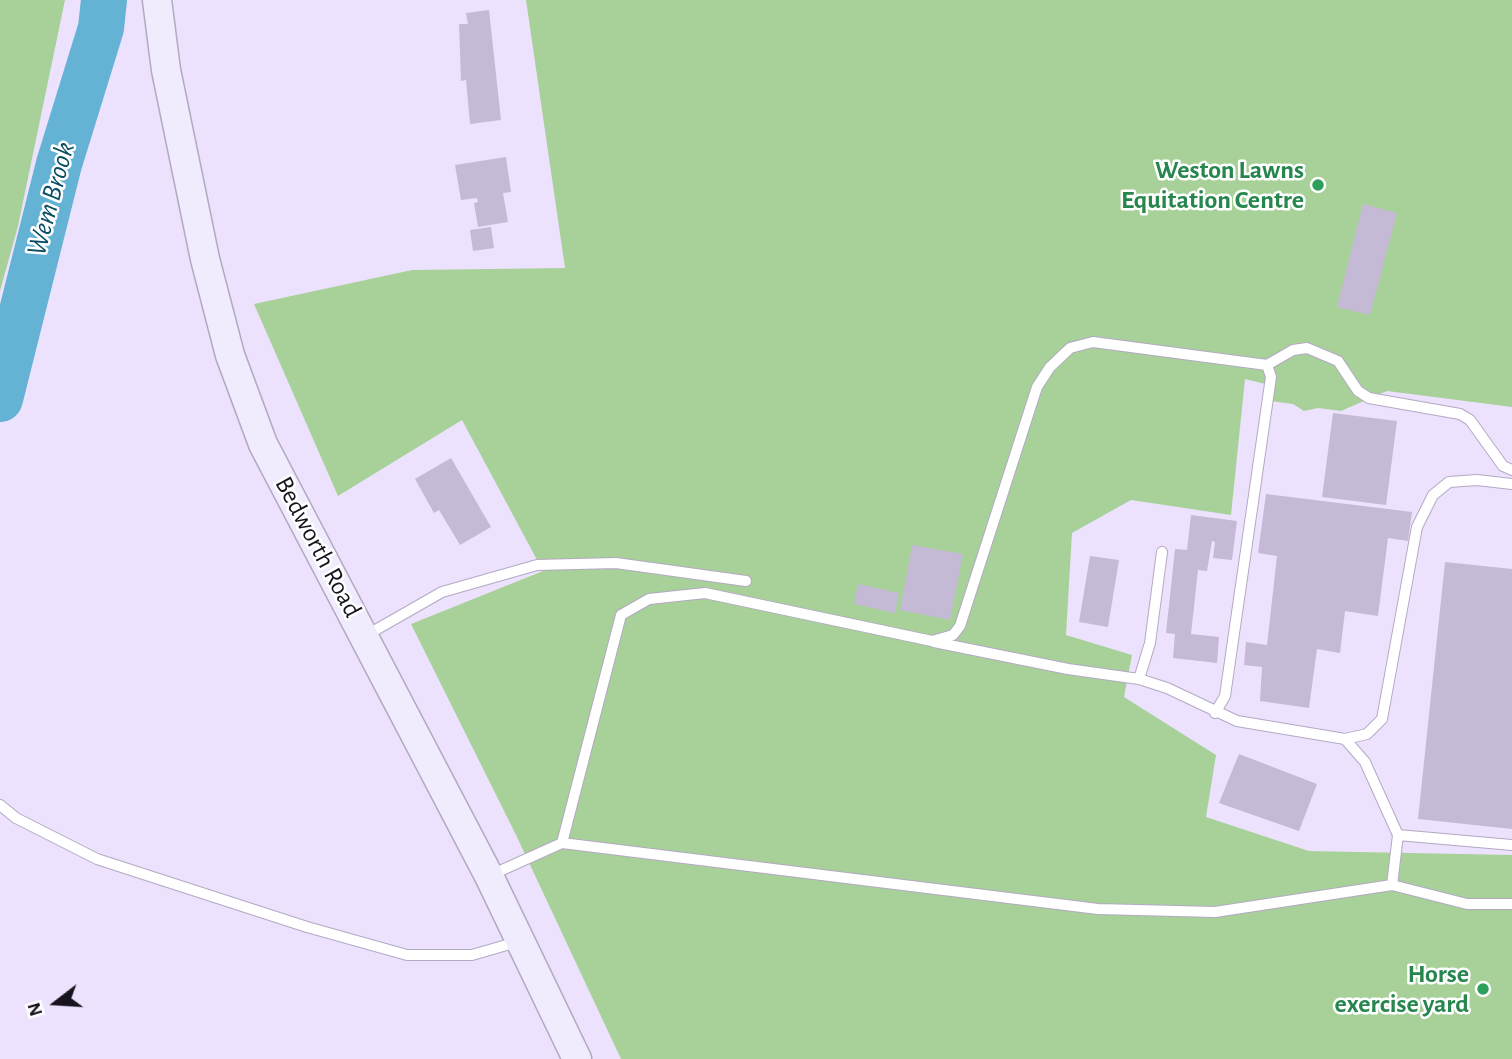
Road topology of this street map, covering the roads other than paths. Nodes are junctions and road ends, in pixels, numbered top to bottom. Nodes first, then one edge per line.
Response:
1 (158, 0) edge
2 (1267, 365) junction
3 (1512, 470) edge
4 (1512, 484) edge
5 (1162, 552) dead end
6 (746, 581) dead end
7 (365, 636) junction
8 (932, 641) junction
9 (1139, 679) junction
10 (1215, 712) junction
11 (1345, 739) junction
12 (0, 805) edge
13 (1398, 835) junction
14 (562, 844) junction
15 (1512, 845) edge
16 (489, 876) junction
17 (1392, 886) junction
18 (1512, 904) edge
19 (521, 941) junction
20 (577, 1059) edge

1 - 7 main road, Bedworth Road
2 - 3 lane
2 - 8 lane
2 - 10 lane
4 - 11 lane
5 - 9 lane
6 - 7 lane
7 - 16 main road, Bedworth Road
8 - 9 lane
8 - 14 lane
9 - 10 lane
10 - 11 lane
11 - 13 lane
12 - 19 lane
13 - 15 lane
13 - 17 lane
14 - 16 lane
14 - 17 lane
16 - 19 main road, Bedworth Road
17 - 18 lane
19 - 20 main road, Bedworth Road

